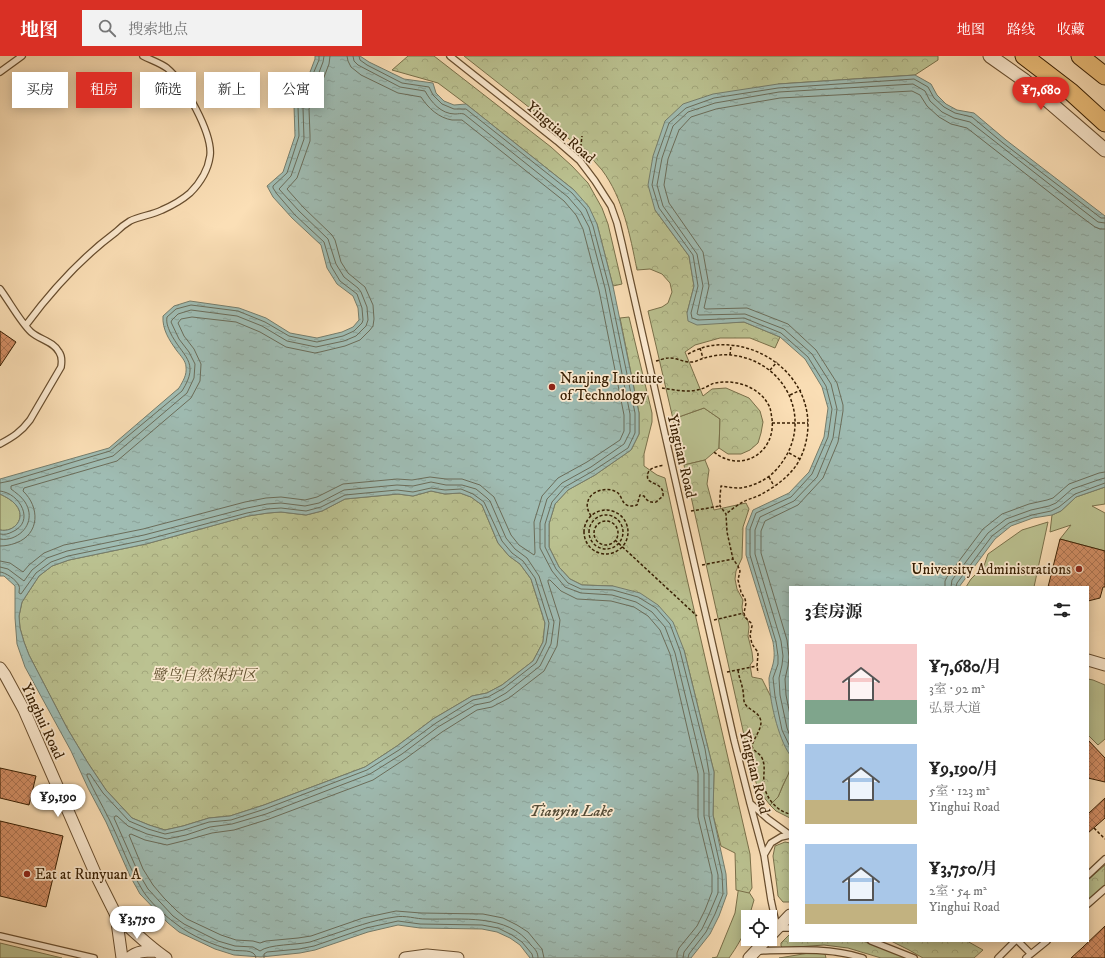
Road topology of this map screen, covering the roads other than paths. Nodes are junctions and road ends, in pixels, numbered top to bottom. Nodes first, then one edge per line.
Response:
1 (22, 56) edge
2 (143, 56) edge
3 (450, 56) edge
4 (990, 56) edge
5 (1024, 56) edge
6 (1080, 56) edge
7 (0, 72) edge
8 (1105, 76) edge
9 (1105, 123) edge
10 (1105, 150) edge
11 (0, 289) edge
12 (26, 325) junction
13 (0, 444) edge
14 (1089, 660) edge
15 (1105, 664) edge
16 (2, 672) edge
17 (750, 803) junction
18 (789, 834) edge
19 (789, 835) edge
20 (764, 855) junction
21 (1105, 859) edge
22 (1089, 874) edge
23 (1105, 889) edge
24 (1089, 903) edge
25 (772, 910) edge
26 (116, 915) junction
27 (789, 916) edge
28 (789, 928) edge
29 (777, 929) edge
30 (777, 931) edge
31 (0, 936) edge
32 (874, 942) edge
33 (1016, 942) edge
34 (1018, 942) edge
35 (1046, 942) edge
36 (760, 946) edge
37 (155, 951) junction
38 (753, 954) edge
39 (834, 955) edge
40 (1029, 956) edge
41 (94, 958) edge
42 (122, 958) edge
43 (129, 958) edge
44 (166, 958) edge
45 (405, 958) edge
46 (458, 958) edge
47 (863, 958) edge
48 (914, 958) edge
49 (998, 958) edge

1 - 7 lane
2 - 12 lane
3 - 17 lane, Yingtian Road
4 - 10 street
5 - 9 main road
6 - 8 main road
11 - 12 lane
12 - 13 lane
14 - 15 street
16 - 26 street, Yinghui Road
17 - 18 lane
17 - 20 lane, Yingtian Road
19 - 20 lane
20 - 25 lane, Yingtian Road
21 - 22 lane
23 - 24 lane
26 - 37 street
26 - 42 street, Yinghui Road
27 - 29 street
28 - 30 lane
31 - 41 lane
32 - 48 lane
33 - 49 lane
34 - 40 lane
35 - 40 lane
36 - 38 street
37 - 43 street
37 - 44 street
38 - 39 lane
39 - 47 lane
45 - 46 street

